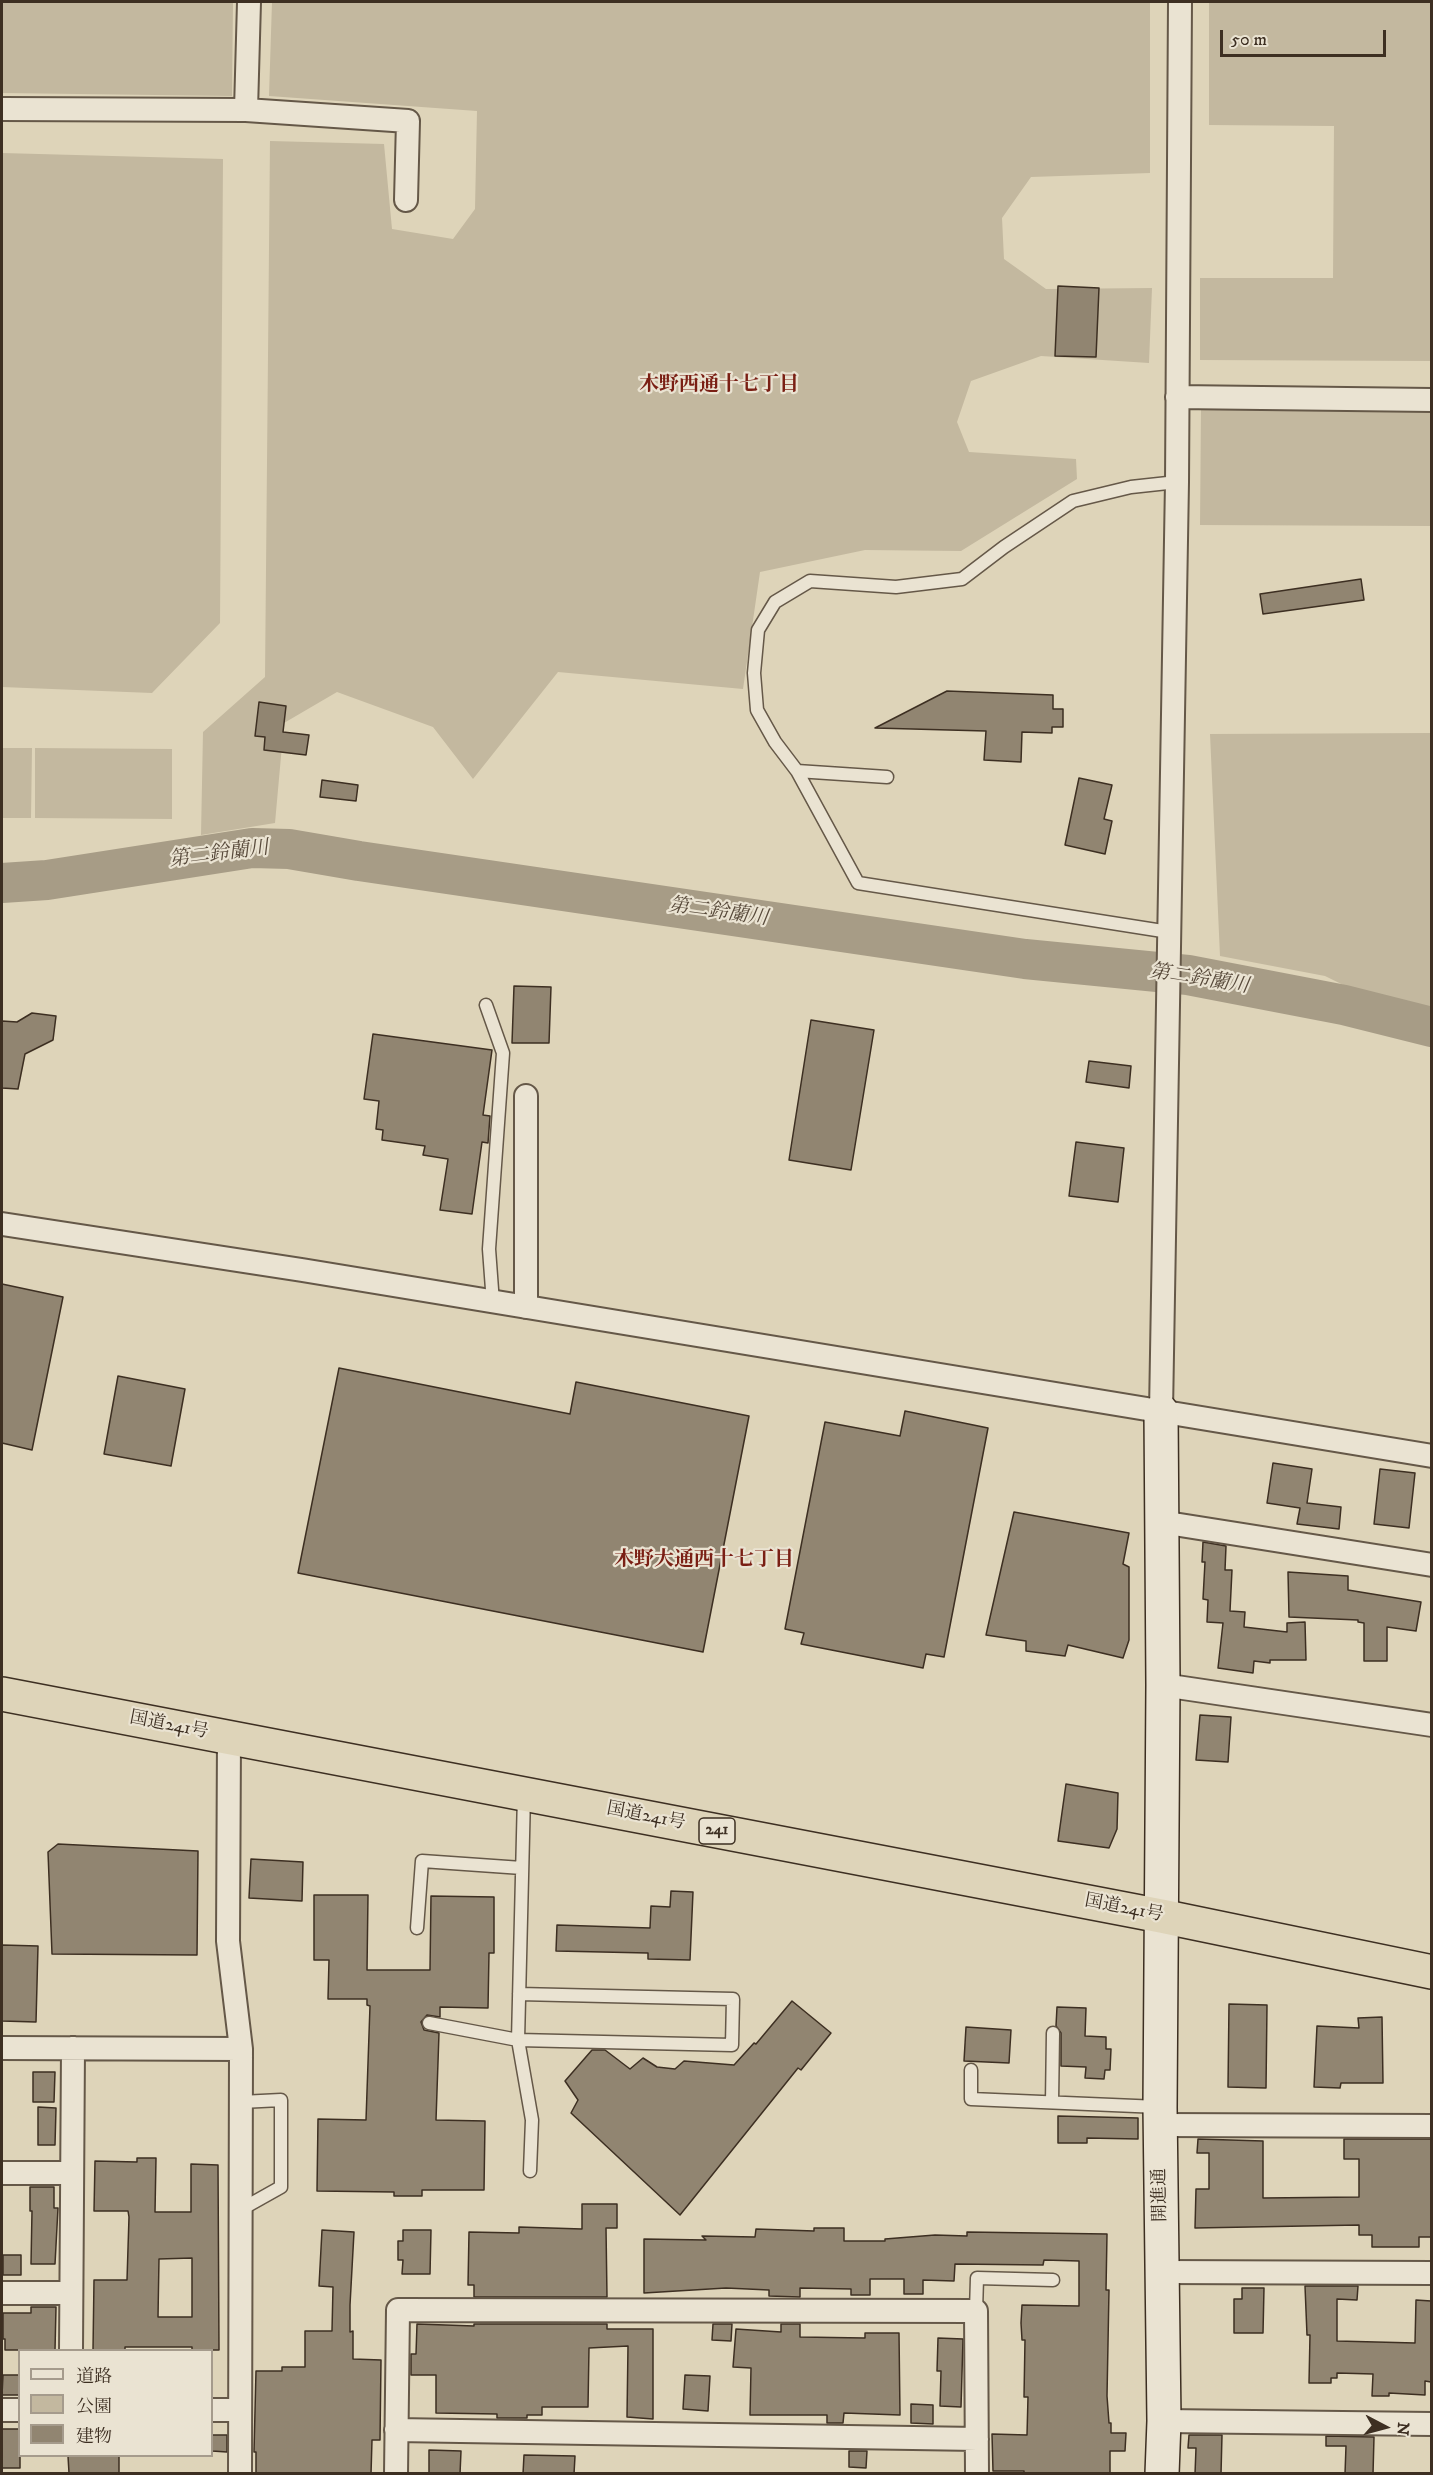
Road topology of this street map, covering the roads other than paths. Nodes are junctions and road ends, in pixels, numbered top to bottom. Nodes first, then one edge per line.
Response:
1 (249, 2) edge
2 (1180, 2) edge
3 (2, 109) edge
4 (246, 110) junction
5 (406, 200) dead end
6 (1177, 397) junction
7 (1431, 400) edge
8 (1177, 482) junction
9 (797, 771) junction
10 (887, 777) dead end
11 (1169, 942) junction
12 (486, 1005) dead end
13 (526, 1096) dead end
14 (2, 1224) edge
15 (493, 1303) junction
16 (526, 1307) junction
17 (1161, 1411) junction
18 (1431, 1456) edge
19 (1161, 1522) junction
20 (1431, 1565) edge
21 (1163, 1685) junction
22 (2, 1694) edge
23 (1431, 1725) edge
24 (230, 1738) junction
25 (524, 1794) junction
26 (522, 1868) junction
27 (1161, 1916) junction
28 (417, 1928) dead end
29 (1431, 1972) edge
30 (519, 1994) junction
31 (429, 2023) dead end
32 (1053, 2033) dead end
33 (518, 2040) junction
34 (2, 2048) edge
35 (73, 2048) junction
36 (241, 2049) junction
37 (971, 2070) dead end
38 (241, 2102) junction
39 (1052, 2102) junction
40 (1160, 2116) junction
41 (1431, 2126) edge
42 (530, 2171) dead end
43 (2, 2173) edge
44 (72, 2173) junction
45 (240, 2210) junction
46 (1162, 2272) junction
47 (1431, 2273) edge
48 (1053, 2280) dead end
49 (2, 2293) edge
50 (71, 2293) junction
51 (976, 2311) junction
52 (71, 2349) edge
53 (2, 2410) edge
54 (18, 2410) edge
55 (213, 2410) edge
56 (240, 2410) junction
57 (1164, 2421) junction
58 (1431, 2424) edge
59 (396, 2430) junction
60 (977, 2439) junction
61 (240, 2474) edge
62 (396, 2474) edge
63 (977, 2474) edge
64 (1162, 2474) edge

1 - 4 street
2 - 6 street
3 - 4 street
4 - 5 street
6 - 7 street
6 - 8 street
8 - 9 lane
8 - 11 street
9 - 10 lane
9 - 11 lane
11 - 17 street
12 - 15 lane
13 - 16 street
14 - 15 street
15 - 16 street
16 - 17 street
17 - 18 street
17 - 19 street, 開進通
19 - 20 street
19 - 21 street, 開進通
21 - 23 street
21 - 27 street, 開進通
22 - 24 highway, 国道241号 / 241
24 - 25 highway, 国道241号 / 241
24 - 36 street
25 - 26 lane
25 - 27 highway, 国道241号 / 241
26 - 28 lane
26 - 30 lane
27 - 29 highway, 国道241号 / 241
27 - 40 street, 開進通
30 - 33 lane
30 - 33 lane
31 - 33 lane
32 - 39 lane
33 - 42 lane
34 - 35 street
35 - 36 street
35 - 44 street
36 - 38 street
37 - 39 lane
38 - 45 street
38 - 45 lane
39 - 40 lane
40 - 41 street
40 - 46 street, 開進通
43 - 44 street
44 - 50 street
45 - 56 street
46 - 47 street
46 - 57 street, 開進通
48 - 51 lane
49 - 50 street
50 - 52 street
51 - 59 street
51 - 60 street
53 - 54 street
55 - 56 street
56 - 61 street
57 - 58 street
57 - 64 street, 開進通
59 - 60 street
59 - 62 street
60 - 63 street

